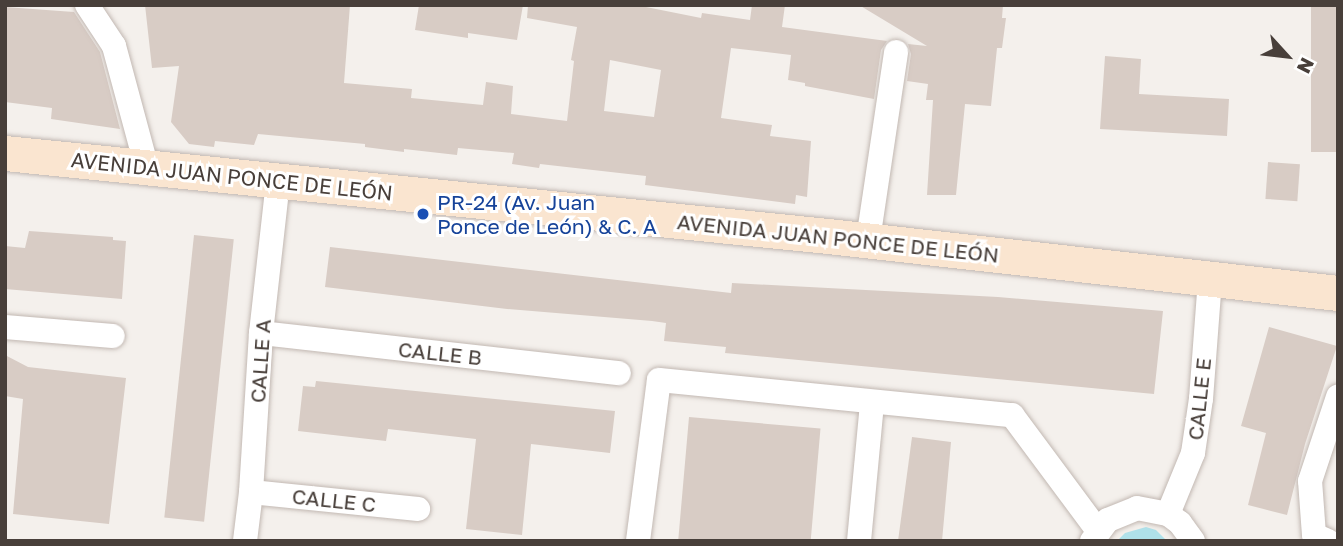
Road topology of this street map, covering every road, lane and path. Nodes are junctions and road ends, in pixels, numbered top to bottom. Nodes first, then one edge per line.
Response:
1 (88, 5) edge
2 (896, 52) dead end
3 (5, 153) edge
4 (147, 168) junction
5 (278, 181) junction
6 (868, 240) junction
7 (1210, 279) junction
8 (1338, 293) edge
9 (5, 327) edge
10 (261, 333) junction
11 (113, 336) dead end
12 (619, 373) dead end
13 (1338, 397) edge
14 (872, 403) junction
15 (251, 492) junction
16 (418, 509) dead end
17 (1168, 514) junction
18 (1095, 536) edge
19 (245, 541) edge
20 (639, 541) edge
21 (859, 541) edge
22 (1193, 541) edge
23 (1328, 541) edge

1 - 4 street
2 - 6 street
3 - 4 main road, AVENIDA JUAN PONCE DE LEÓN
4 - 5 main road, AVENIDA JUAN PONCE DE LEÓN
5 - 6 main road, AVENIDA JUAN PONCE DE LEÓN
5 - 10 street, CALLE A
6 - 7 main road, AVENIDA JUAN PONCE DE LEÓN
7 - 8 main road, AVENIDA JUAN PONCE DE LEÓN
7 - 17 street, CALLE E
9 - 11 street
10 - 12 street, CALLE B
10 - 15 street, CALLE A
13 - 23 street
14 - 18 street
14 - 20 street
14 - 21 street
15 - 16 street, CALLE C
15 - 19 street, CALLE A
17 - 18 street
17 - 22 street

